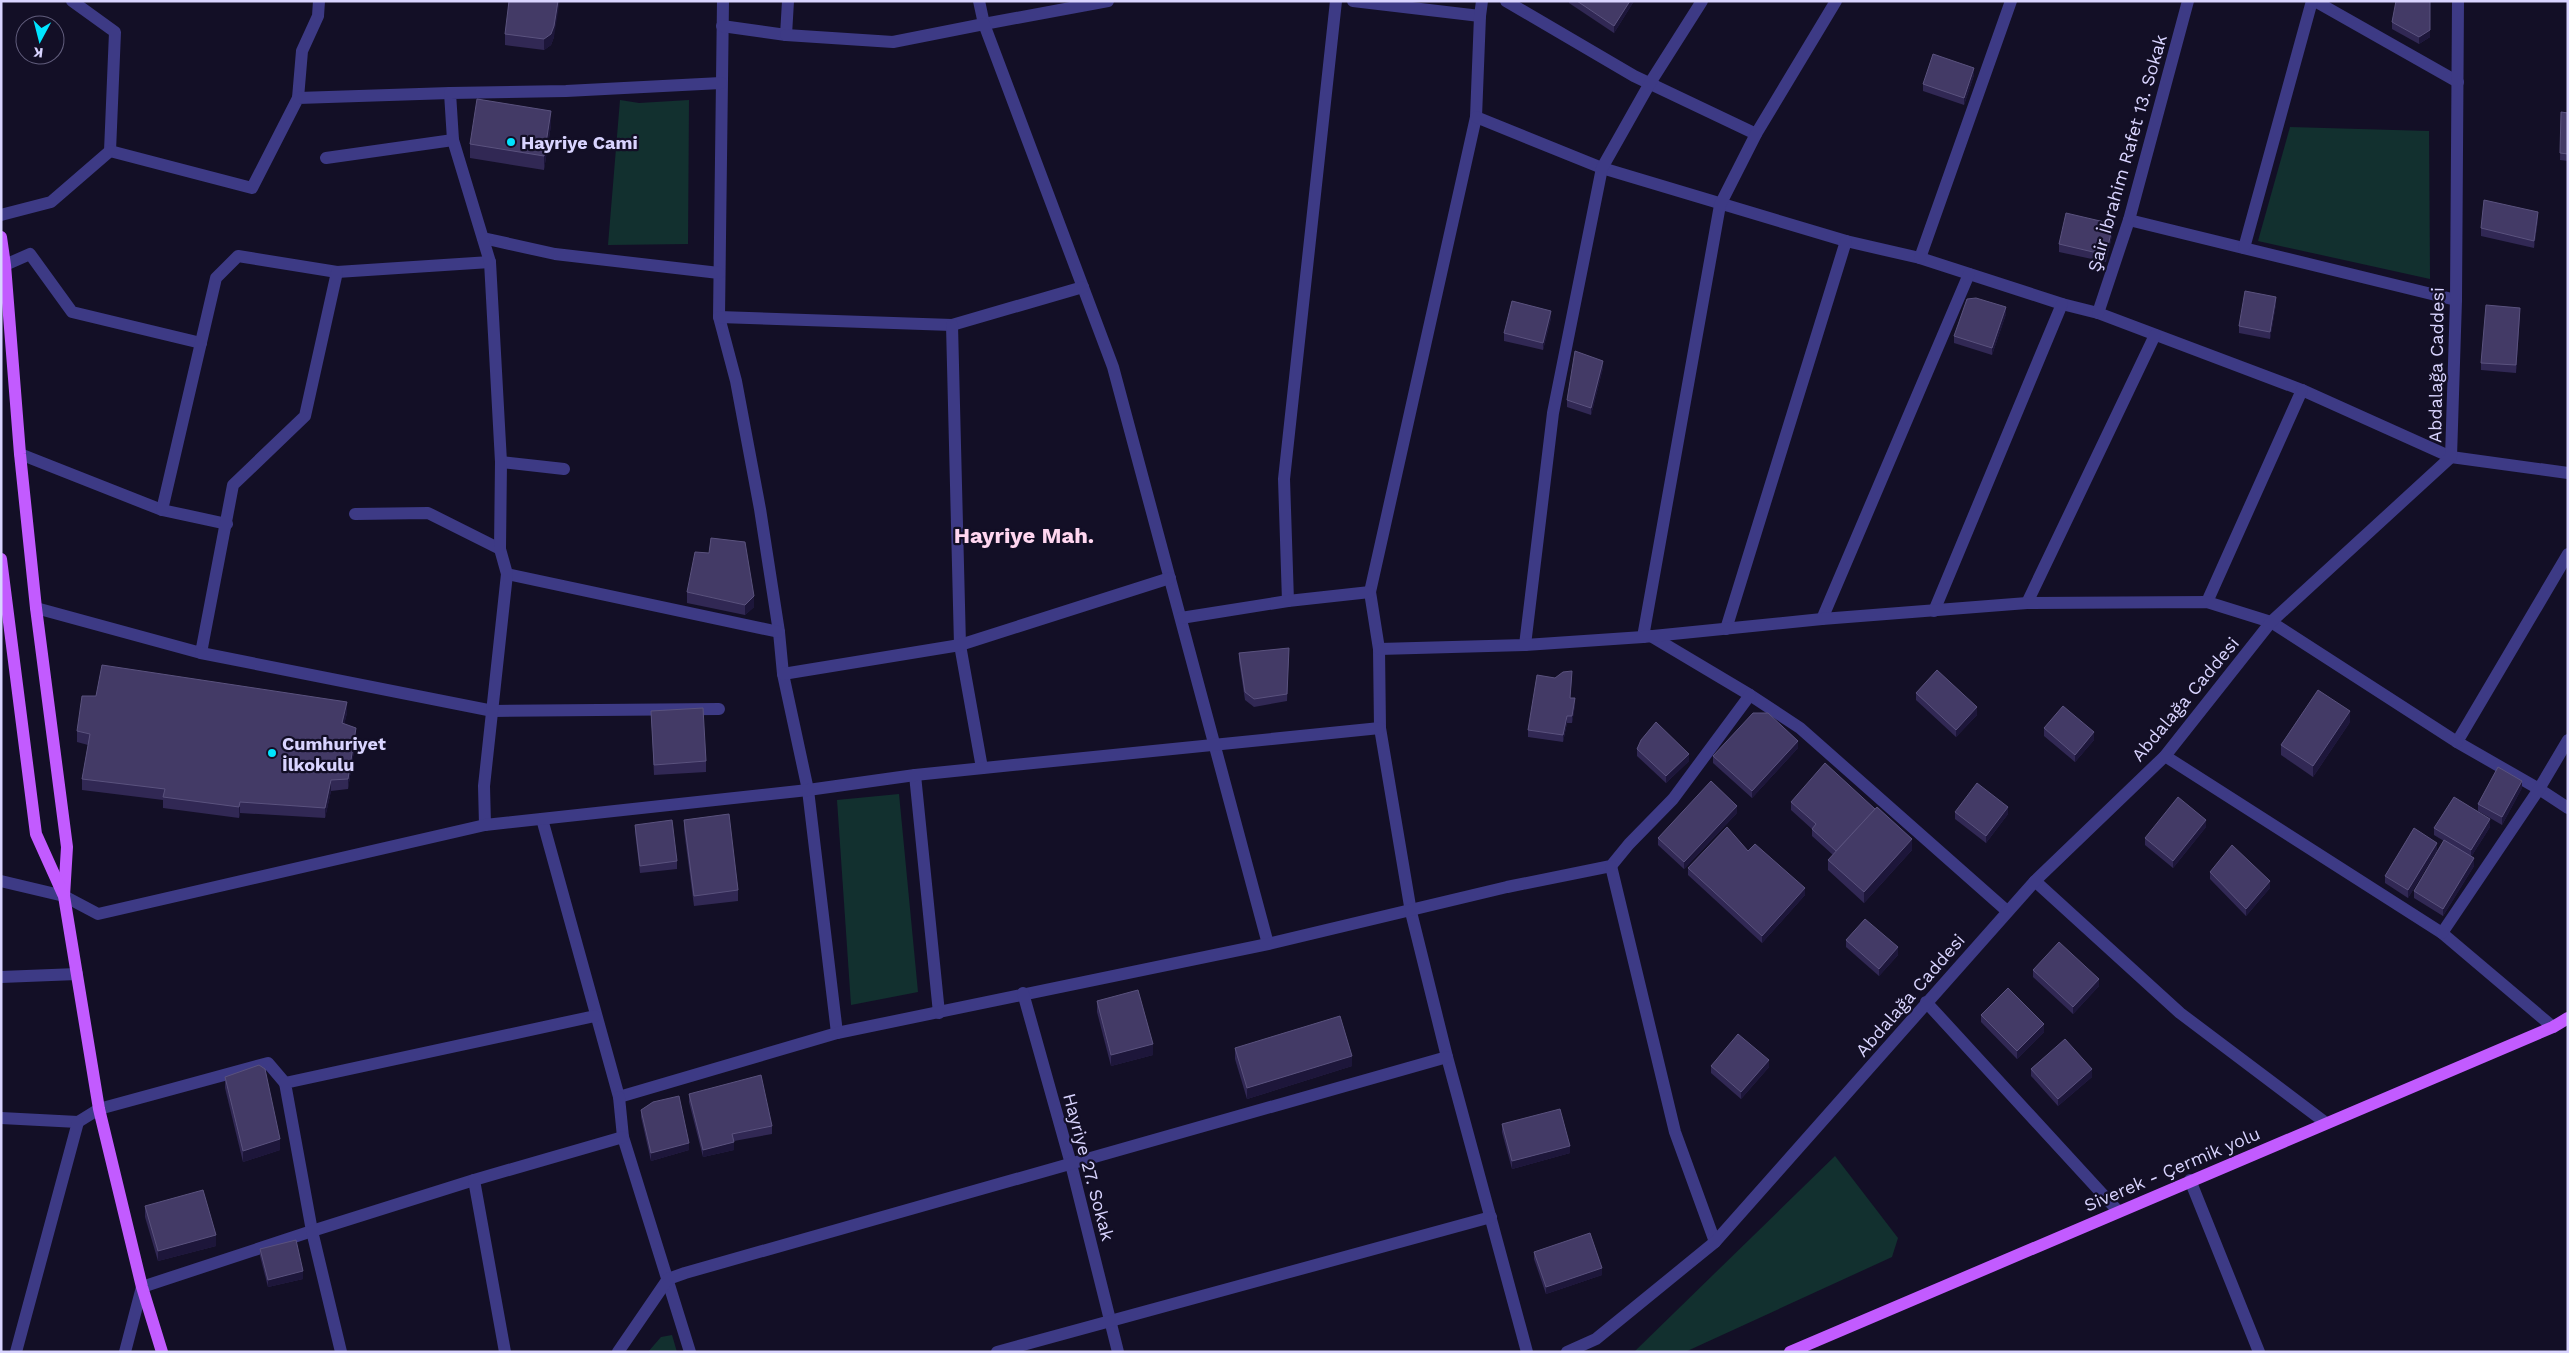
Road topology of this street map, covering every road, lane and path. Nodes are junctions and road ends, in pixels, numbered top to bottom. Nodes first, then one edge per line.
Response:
1 (72, 1) edge
2 (319, 1) edge
3 (723, 1) edge
4 (788, 1) edge
5 (979, 1) edge
6 (1108, 1) edge
7 (1336, 1) edge
8 (1353, 1) edge
9 (1482, 1) edge
10 (1702, 1) edge
11 (1836, 1) edge
12 (2011, 1) edge
13 (2188, 1) edge
14 (2313, 1) edge
15 (2458, 1) edge
16 (1509, 2) edge
17 (1480, 16) junction
18 (984, 24) junction
19 (722, 26) junction
20 (786, 35) junction
21 (2458, 82) junction
22 (721, 83) junction
23 (1650, 83) junction
24 (450, 93) junction
25 (298, 98) junction
26 (1476, 117) junction
27 (1756, 134) junction
28 (453, 140) junction
29 (110, 151) junction
30 (326, 158) dead end
31 (1602, 168) junction
32 (1720, 204) junction
33 (1, 215) edge
34 (2129, 220) junction
35 (1, 237) edge
36 (483, 238) junction
37 (1846, 241) junction
38 (2244, 248) junction
39 (1920, 258) junction
40 (490, 262) junction
41 (6, 265) junction
42 (337, 272) junction
43 (720, 273) junction
44 (1969, 274) junction
45 (1083, 287) junction
46 (2456, 300) junction
47 (2062, 304) junction
48 (2098, 313) junction
49 (719, 317) junction
50 (952, 326) junction
51 (2154, 335) junction
52 (201, 342) junction
53 (2302, 390) junction
54 (20, 454) junction
55 (2452, 457) junction
56 (501, 462) junction
57 (564, 469) dead end
58 (2568, 473) edge
59 (162, 510) junction
60 (356, 514) dead end
61 (228, 524) junction
62 (500, 549) junction
63 (2568, 554) edge
64 (1, 560) edge
65 (507, 574) junction
66 (1170, 578) junction
67 (1370, 592) junction
68 (4, 601) edge
69 (1288, 601) junction
70 (2207, 602) junction
71 (2026, 603) junction
72 (36, 608) junction
73 (1934, 611) junction
74 (1181, 618) junction
75 (1822, 619) junction
76 (2271, 622) junction
77 (1726, 629) junction
78 (779, 632) junction
79 (1647, 636) junction
80 (960, 645) junction
81 (1525, 645) junction
82 (1379, 649) junction
83 (201, 653) junction
84 (783, 674) junction
85 (1750, 694) junction
86 (719, 708) dead end
87 (493, 711) junction
88 (1380, 728) junction
89 (2568, 740) edge
90 (2458, 742) junction
91 (1214, 744) junction
92 (2165, 756) junction
93 (982, 768) junction
94 (914, 775) junction
95 (2539, 789) junction
96 (808, 790) junction
97 (2568, 808) edge
98 (542, 819) junction
99 (485, 825) junction
100 (1611, 866) junction
101 (1, 881) edge
102 (2035, 881) junction
103 (64, 896) junction
104 (2007, 911) junction
105 (1411, 912) junction
106 (2442, 933) junction
107 (1268, 944) junction
108 (77, 974) junction
109 (1, 976) edge
110 (1023, 993) junction
111 (1926, 1002) junction
112 (939, 1013) junction
113 (595, 1016) junction
114 (2568, 1018) edge
115 (2553, 1027) junction
116 (837, 1033) junction
117 (1447, 1058) junction
118 (285, 1083) junction
119 (619, 1097) junction
120 (99, 1109) junction
121 (1, 1118) edge
122 (78, 1122) junction
123 (2326, 1122) junction
124 (623, 1137) junction
125 (1071, 1164) junction
126 (474, 1180) junction
127 (2190, 1180) junction
128 (2118, 1211) junction
129 (1492, 1217) junction
130 (312, 1231) junction
131 (1715, 1242) junction
132 (668, 1280) junction
133 (142, 1287) junction
134 (1110, 1320) junction
135 (16, 1352) edge
136 (124, 1352) edge
137 (162, 1352) edge
138 (341, 1352) edge
139 (505, 1352) edge
140 (618, 1352) edge
141 (690, 1352) edge
142 (997, 1352) edge
143 (1118, 1352) edge
144 (1527, 1352) edge
145 (1567, 1352) edge
146 (1790, 1352) edge
147 (2259, 1352) edge

1 - 29 street
2 - 25 street
3 - 19 street
4 - 20 street
5 - 18 street
6 - 18 street
7 - 69 street
8 - 17 street
9 - 17 street
10 - 23 street
11 - 27 street
12 - 39 street
13 - 34 street, Şair İbrahim Rafet 13. Sokak
14 - 21 street
14 - 38 street
15 - 21 street, Abdalağa Caddesi
16 - 23 street
17 - 26 street
18 - 20 street
18 - 45 street
19 - 20 street
19 - 22 street
21 - 46 street, Abdalağa Caddesi
22 - 24 street
22 - 43 street
23 - 27 street
23 - 31 street
24 - 25 street
24 - 28 street
25 - 29 street
26 - 31 street
26 - 67 street
27 - 32 street
28 - 30 street
28 - 36 street
29 - 33 street
31 - 32 street
31 - 81 street
32 - 37 street
32 - 79 street
34 - 38 street
34 - 48 street, Şair İbrahim Rafet 13. Sokak
35 - 41 main road
36 - 40 street
36 - 43 street
37 - 39 street
37 - 77 street
38 - 46 street
39 - 44 street
40 - 42 street
40 - 56 street
41 - 52 street
41 - 54 main road
42 - 52 street
42 - 61 street
43 - 49 street
44 - 47 street
44 - 75 street
45 - 50 street
45 - 66 street
46 - 55 street, Abdalağa Caddesi
47 - 48 street
47 - 73 street
48 - 51 street
49 - 50 street
49 - 78 street
50 - 80 street
51 - 53 street
51 - 71 street
52 - 59 street
53 - 55 street
53 - 70 street
54 - 59 street
54 - 72 main road
55 - 58 street
55 - 76 street, Abdalağa Caddesi
56 - 57 street
56 - 62 street
59 - 61 street
60 - 62 street
61 - 83 street
62 - 65 street
63 - 90 street
64 - 68 main road
65 - 78 street
65 - 87 street
66 - 74 street
66 - 80 street
67 - 69 street
67 - 82 street
68 - 103 main road
69 - 74 street
70 - 71 street
70 - 76 street
71 - 73 street
72 - 83 street
72 - 103 main road
73 - 75 street
74 - 91 street
75 - 77 street
76 - 90 street
76 - 92 street, Abdalağa Caddesi
77 - 79 street
78 - 84 street
79 - 81 street
79 - 85 street
80 - 84 street
80 - 93 street
81 - 82 street
82 - 88 street
83 - 87 street
84 - 96 street
85 - 100 street
85 - 104 street
86 - 87 street
87 - 99 street
88 - 91 street
88 - 105 street
89 - 95 street
90 - 95 street
91 - 93 street
91 - 107 street
92 - 102 street, Abdalağa Caddesi
92 - 106 street
93 - 94 street
94 - 96 street
94 - 112 street
95 - 97 street
95 - 106 street
96 - 98 street
96 - 116 street
98 - 99 street
98 - 113 street
99 - 103 street
100 - 105 street
100 - 131 street
101 - 103 street
102 - 104 street, Abdalağa Caddesi
102 - 123 street
103 - 108 main road
104 - 111 street, Abdalağa Caddesi
105 - 107 street
105 - 117 street
106 - 115 street
107 - 110 street
108 - 109 street
108 - 120 main road
110 - 112 street
110 - 125 street, Hayriye 27. Sokak
111 - 128 street
111 - 131 street, Abdalağa Caddesi
112 - 116 street
113 - 118 street
113 - 119 street
114 - 115 main road, Siverek - Çermik yolu
115 - 123 main road, Siverek - Çermik yolu
116 - 119 street
117 - 125 street
117 - 129 street
118 - 120 street
118 - 130 street
119 - 124 street
120 - 122 street
120 - 133 main road
121 - 122 street
122 - 135 street
123 - 127 main road, Siverek - Çermik yolu
124 - 126 street
124 - 132 street
125 - 132 street
125 - 134 street, Hayriye 27. Sokak
126 - 130 street
126 - 139 street
127 - 128 main road, Siverek - Çermik yolu
127 - 147 street
128 - 146 main road, Siverek - Çermik yolu
129 - 134 street
129 - 144 street
130 - 133 street
130 - 138 street
131 - 145 street, Abdalağa Caddesi
132 - 140 street
132 - 141 street
133 - 136 street
133 - 137 main road
134 - 142 street
134 - 143 street, Hayriye 27. Sokak

